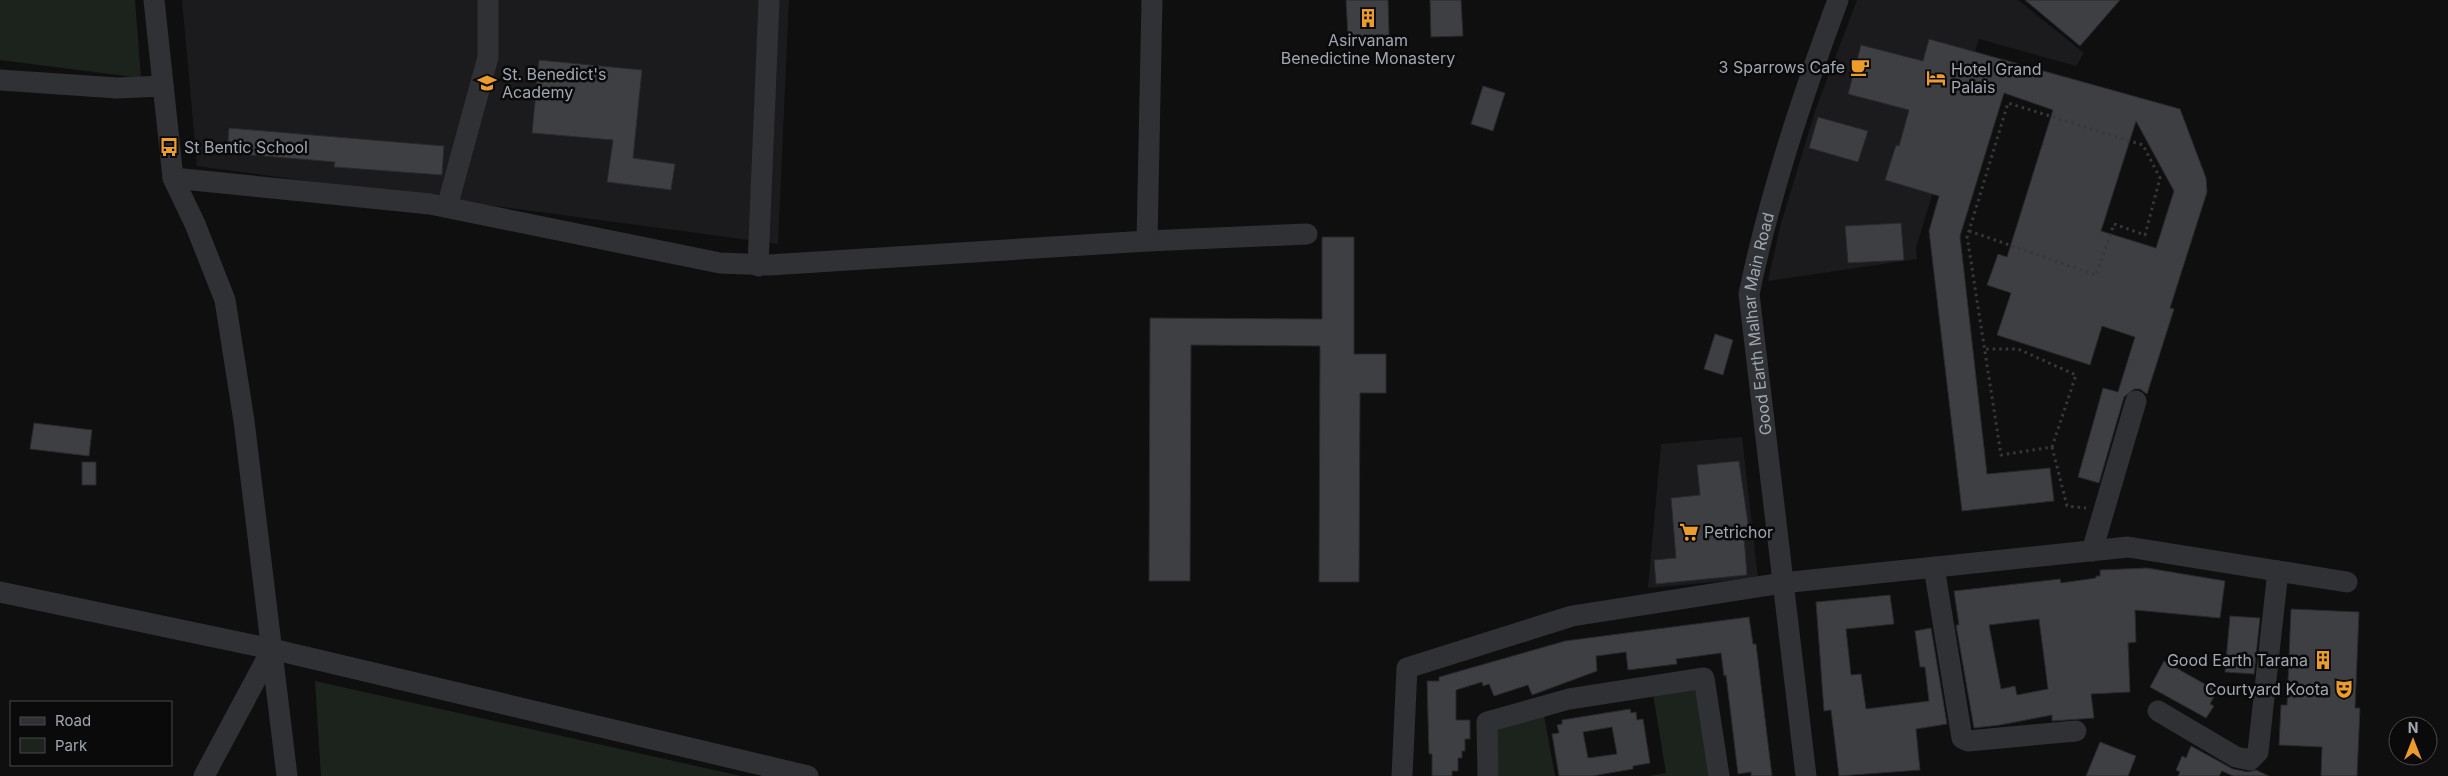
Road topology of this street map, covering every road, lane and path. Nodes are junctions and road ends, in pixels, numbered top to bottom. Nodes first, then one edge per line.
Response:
1 (154, 0) edge
2 (488, 0) edge
3 (769, 0) edge
4 (1152, 0) edge
5 (1838, 0) edge
6 (0, 80) edge
7 (163, 86) junction
8 (174, 178) junction
9 (447, 207) junction
10 (1969, 231) junction
11 (1307, 234) dead end
12 (1147, 241) junction
13 (758, 266) junction
14 (1985, 349) junction
15 (2136, 401) dead end
16 (2052, 446) junction
17 (2104, 510) junction
18 (2092, 551) junction
19 (1934, 567) junction
20 (2278, 571) junction
21 (2347, 582) dead end
22 (1782, 583) junction
23 (0, 592) edge
24 (272, 649) junction
25 (2158, 712) dead end
26 (2076, 731) dead end
27 (204, 776) edge
28 (287, 776) edge
29 (808, 776) edge
30 (1402, 776) edge
31 (1488, 776) edge
32 (1719, 776) edge
33 (1806, 776) edge

1 - 7 street
2 - 9 street
3 - 13 street
4 - 12 street
5 - 22 street, Good Earth Malhar Main Road
6 - 7 street
7 - 8 street
8 - 9 street
8 - 24 street
9 - 13 street
10 - 10 path
10 - 14 path
11 - 12 street
12 - 13 street
14 - 16 path
14 - 16 path
15 - 17 street
16 - 17 path
17 - 18 street
18 - 19 street
18 - 20 street
19 - 22 street
19 - 26 street
20 - 21 street
20 - 25 street
22 - 30 street
22 - 33 street, Good Earth Malhar Main Road
23 - 24 street
24 - 27 street
24 - 28 street
24 - 29 street
31 - 32 street

